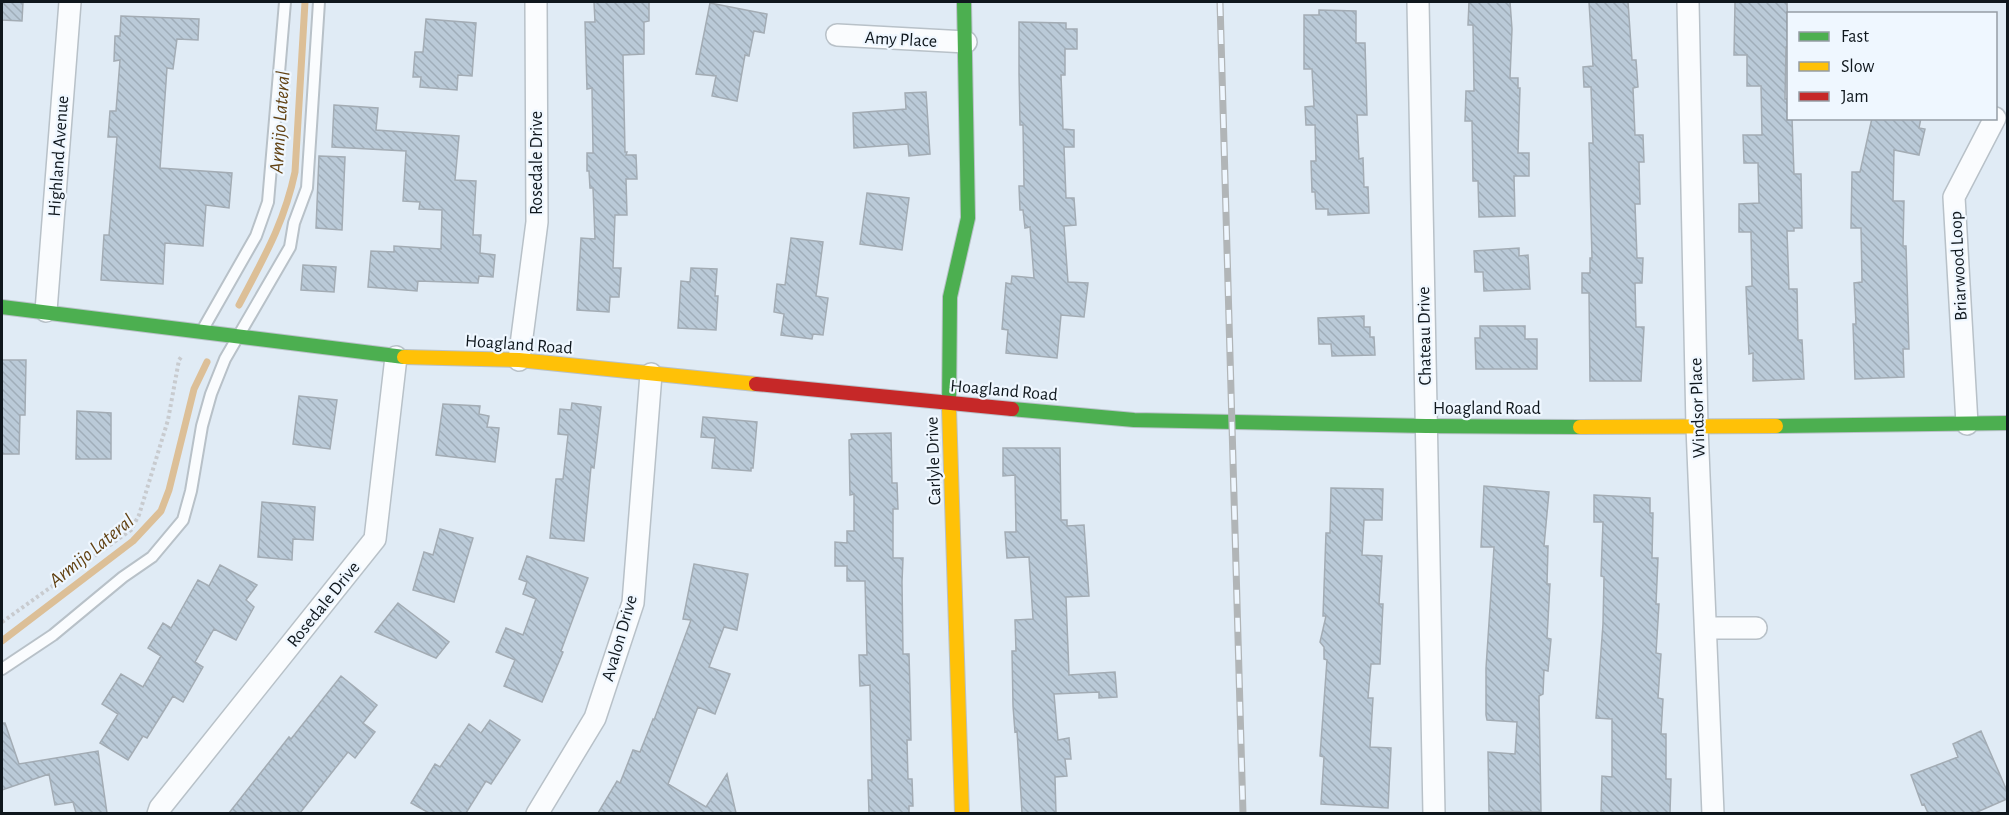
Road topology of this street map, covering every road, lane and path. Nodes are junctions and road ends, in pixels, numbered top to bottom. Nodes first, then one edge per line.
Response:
1 (70, 2) edge
2 (285, 2) edge
3 (320, 2) edge
4 (536, 2) edge
5 (964, 2) edge
6 (1418, 2) edge
7 (1688, 2) edge
8 (837, 35) dead end
9 (966, 42) junction
10 (1994, 120) edge
11 (2, 307) edge
12 (46, 311) junction
13 (202, 332) junction
14 (238, 336) junction
15 (396, 357) junction
16 (519, 360) junction
17 (651, 374) junction
18 (949, 404) junction
19 (2007, 423) edge
20 (1967, 424) junction
21 (1426, 426) junction
22 (1697, 427) junction
23 (2, 622) edge
24 (1706, 628) junction
25 (1756, 628) dead end
26 (2, 669) edge
27 (158, 813) edge
28 (537, 813) edge
29 (962, 813) edge
30 (1434, 813) edge
31 (1713, 813) edge

1 - 12 street, Highland Avenue
2 - 13 lane
3 - 14 lane
4 - 16 street, Rosedale Drive
5 - 9 street, Carlyle Drive
6 - 21 street, Chateau Drive
7 - 22 street, Windsor Place
8 - 9 street, Amy Place
9 - 18 street, Carlyle Drive
10 - 20 street, Briarwood Loop
11 - 12 street, Hoagland Road
12 - 13 street, Hoagland Road
13 - 14 street, Hoagland Road
13 - 23 path
14 - 15 street, Hoagland Road
14 - 26 lane
15 - 16 street, Hoagland Road
15 - 27 street, Rosedale Drive
16 - 17 street, Hoagland Road
17 - 18 street, Hoagland Road
17 - 28 street, Avalon Drive
18 - 21 street, Hoagland Road
18 - 29 street, Carlyle Drive
19 - 20 street, Hoagland Road
20 - 22 street, Hoagland Road
21 - 22 street, Hoagland Road
21 - 30 street, Chateau Drive
22 - 24 street, Windsor Place
24 - 25 street
24 - 31 street, Windsor Place

